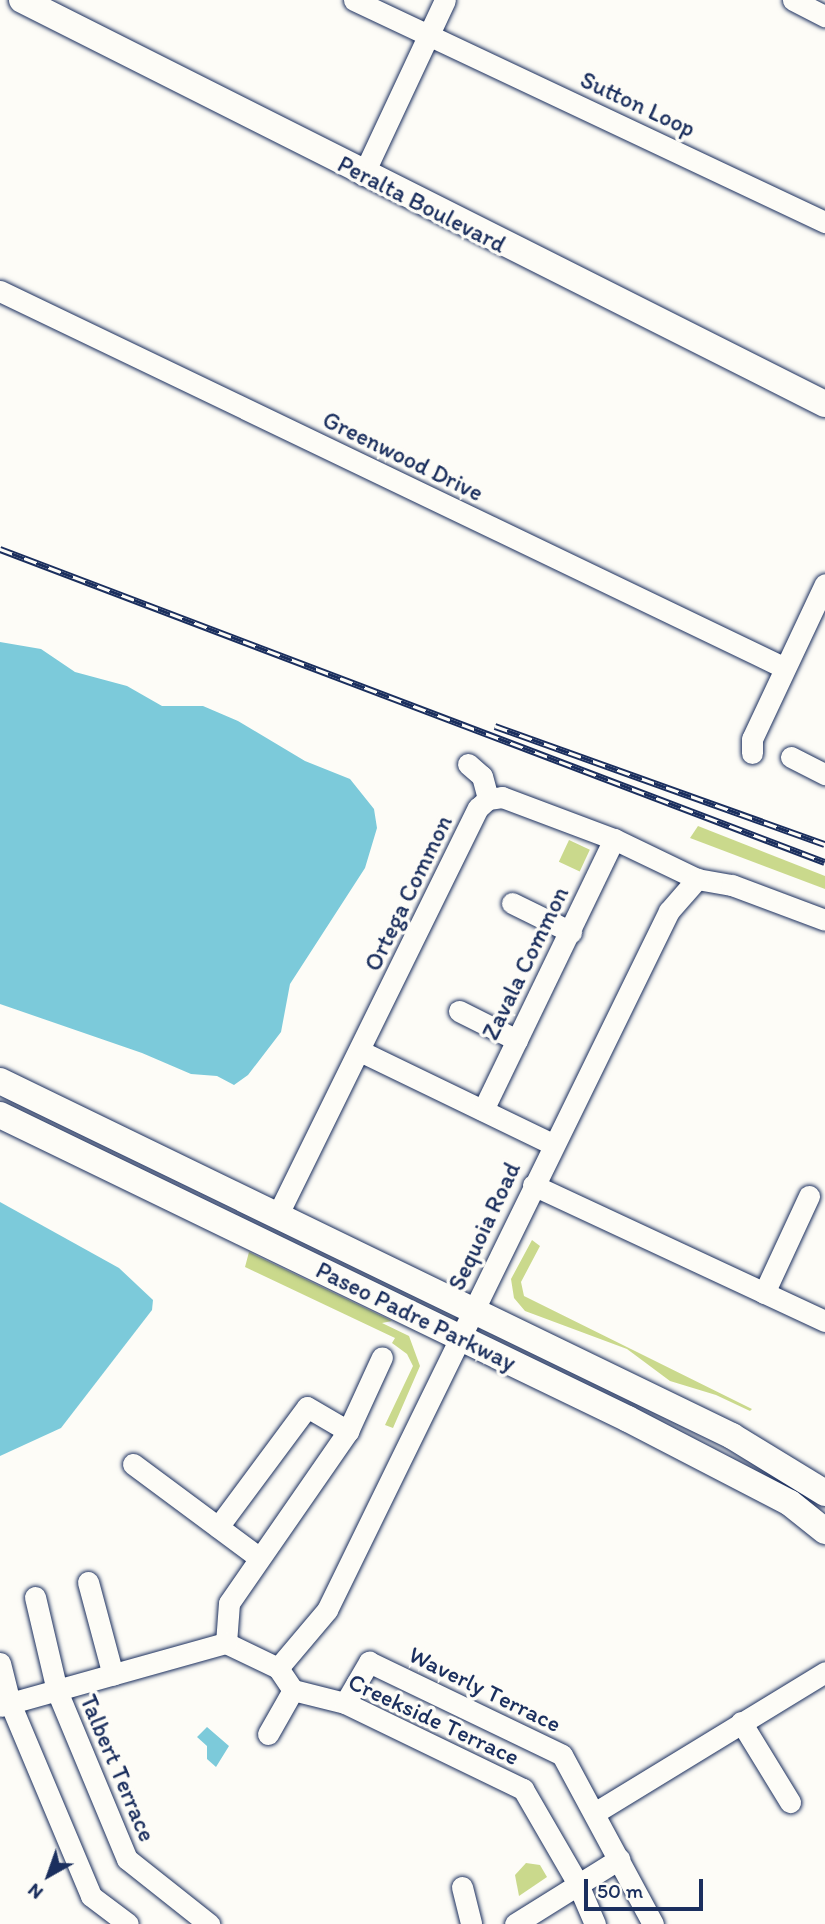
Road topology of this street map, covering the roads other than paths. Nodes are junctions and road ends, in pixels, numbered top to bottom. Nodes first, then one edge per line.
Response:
1 (22, 0) edge
2 (354, 0) edge
3 (444, 0) edge
4 (793, 0) edge
5 (825, 16) edge
6 (429, 34) junction
7 (363, 175) junction
8 (825, 222) edge
9 (0, 291) edge
10 (825, 404) edge
11 (825, 584) edge
12 (783, 667) junction
13 (752, 753) dead end
14 (790, 757) dead end
15 (468, 764) dead end
16 (825, 774) edge
17 (488, 799) junction
18 (614, 839) junction
19 (697, 879) junction
20 (512, 903) dead end
21 (825, 920) edge
22 (571, 932) junction
23 (458, 1012) dead end
24 (517, 1040) junction
25 (360, 1051) junction
26 (0, 1081) edge
27 (483, 1110) junction
28 (0, 1115) edge
29 (552, 1144) junction
30 (533, 1185) junction
31 (810, 1196) dead end
32 (277, 1216) junction
33 (764, 1293) junction
34 (474, 1310) junction
35 (825, 1321) edge
36 (460, 1336) junction
37 (382, 1357) dead end
38 (348, 1432) junction
39 (133, 1464) dead end
40 (825, 1493) edge
41 (218, 1527) junction
42 (825, 1531) edge
43 (258, 1557) junction
44 (88, 1582) dead end
45 (35, 1597) dead end
46 (226, 1643) junction
47 (0, 1664) edge
48 (278, 1668) junction
49 (825, 1672) edge
50 (113, 1675) junction
51 (293, 1690) junction
52 (57, 1691) junction
53 (345, 1703) junction
54 (5, 1704) edge
55 (741, 1722) junction
56 (268, 1734) dead end
57 (790, 1802) dead end
58 (596, 1812) junction
59 (619, 1859) junction
60 (577, 1882) junction
61 (462, 1887) dead end
62 (128, 1924) edge
63 (209, 1924) edge
64 (471, 1924) edge
65 (515, 1924) edge
66 (595, 1924) edge
67 (653, 1924) edge

1 - 7 main road, Peralta Boulevard
2 - 6 street, Sutton Loop
3 - 6 street
4 - 5 street
6 - 7 street
6 - 8 street, Sutton Loop
7 - 10 main road, Peralta Boulevard
9 - 12 street, Greenwood Drive
11 - 12 street
12 - 13 street
14 - 16 street
15 - 17 street
17 - 18 street
17 - 25 street, Ortega Common
18 - 19 street
18 - 22 street, Zavala Common
19 - 21 street
19 - 29 street, Sequoia Road
20 - 22 street
22 - 24 street, Zavala Common
23 - 24 street
24 - 27 street, Zavala Common
25 - 27 street
25 - 32 street, Ortega Common
26 - 32 main road, Paseo Padre Parkway
27 - 29 street
28 - 36 main road, Paseo Padre Parkway
29 - 30 street, Sequoia Road
30 - 33 street
30 - 34 street, Sequoia Road
31 - 33 street
32 - 34 main road, Paseo Padre Parkway
33 - 35 street
34 - 36 street, Sequoia Road
34 - 40 main road, Paseo Padre Parkway
36 - 42 main road, Paseo Padre Parkway
36 - 48 street, Sequoia Road
37 - 38 street
38 - 41 street
38 - 43 street
39 - 41 street
41 - 43 street
43 - 46 street
44 - 50 street
45 - 52 street, Talbert Terrace
46 - 48 street
46 - 50 street
47 - 54 street
48 - 51 street
49 - 55 street
50 - 52 street
51 - 53 street, Creekside Terrace
51 - 56 street
52 - 54 street
52 - 63 street, Talbert Terrace
53 - 58 street, Waverly Terrace
53 - 60 street, Creekside Terrace
54 - 62 street
55 - 57 street
55 - 58 street
58 - 59 street, Waverly Terrace
59 - 60 street
59 - 67 street, Waverly Terrace
60 - 65 street
60 - 66 street, Creekside Terrace
61 - 64 street

